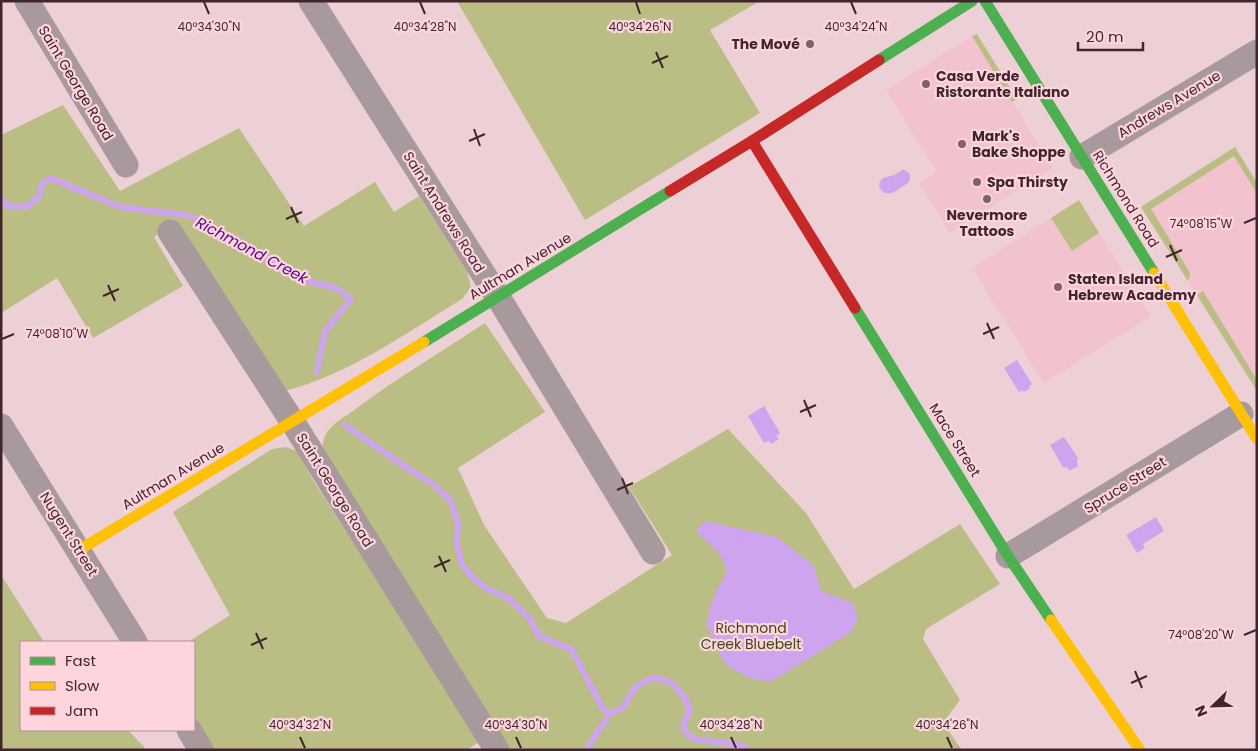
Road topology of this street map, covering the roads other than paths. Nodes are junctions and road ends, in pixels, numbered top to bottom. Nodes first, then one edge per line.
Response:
1 (27, 1) edge
2 (311, 1) edge
3 (972, 1) edge
4 (985, 1) edge
5 (1257, 52) edge
6 (752, 142) junction
7 (1082, 157) junction
8 (126, 165) dead end
9 (170, 232) dead end
10 (498, 297) junction
11 (1241, 414) junction
12 (292, 421) junction
13 (1, 426) edge
14 (1257, 439) edge
15 (79, 550) junction
16 (653, 552) dead end
17 (1008, 556) junction
18 (134, 641) edge
19 (190, 731) edge
20 (201, 750) edge
21 (497, 750) edge
22 (1140, 750) edge

1 - 8 street, Saint George Road
2 - 10 street, Saint Andrews Road
3 - 6 street, Aultman Avenue
4 - 7 street, Richmond Road
5 - 7 street, Andrews Avenue
6 - 10 street, Aultman Avenue
6 - 17 street, Mace Street
7 - 11 street, Richmond Road
9 - 12 street, Saint George Road
10 - 12 street, Aultman Avenue
10 - 16 street, Saint Andrews Road
11 - 14 street, Richmond Road
11 - 17 street, Spruce Street
12 - 15 street, Aultman Avenue
12 - 21 street, Saint George Road
13 - 15 street, Nugent Street
15 - 18 street, Nugent Street
17 - 22 street, Mace Street
19 - 20 street

